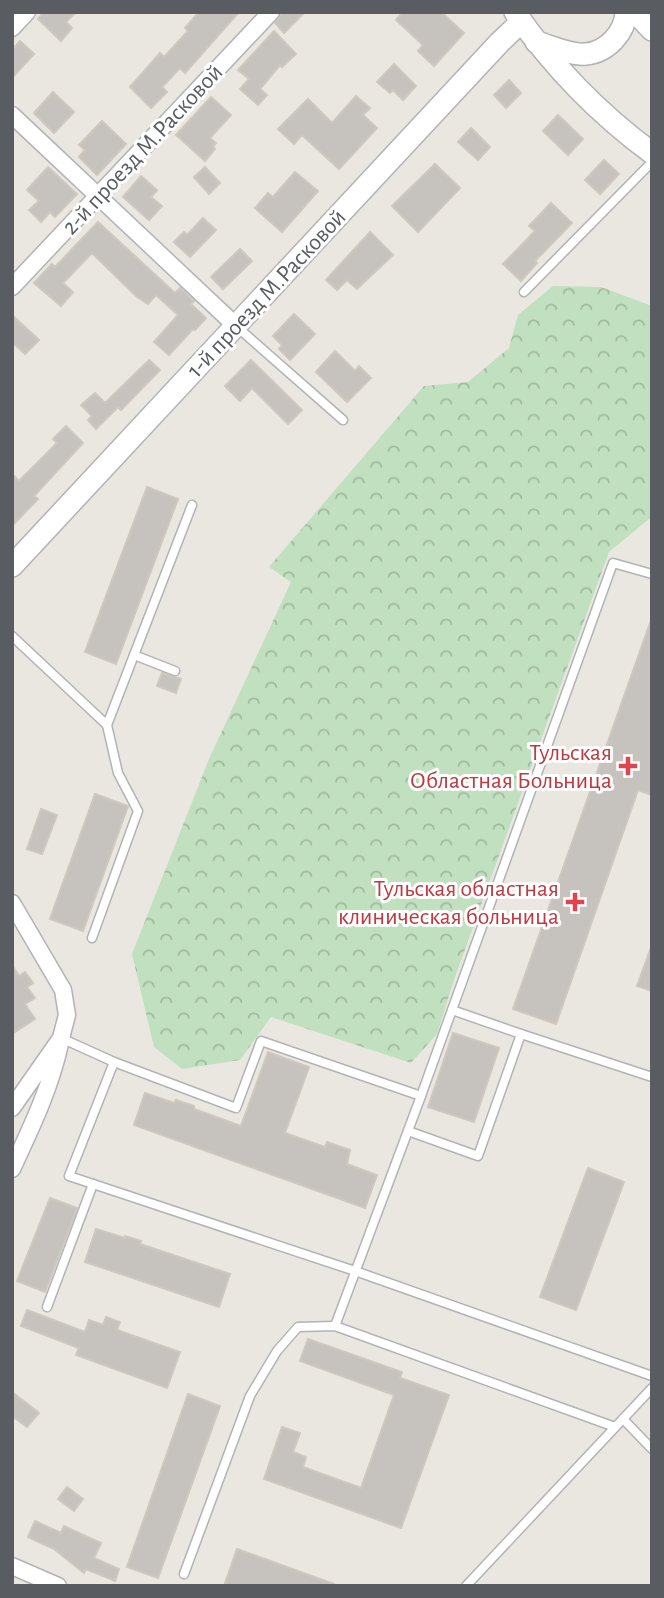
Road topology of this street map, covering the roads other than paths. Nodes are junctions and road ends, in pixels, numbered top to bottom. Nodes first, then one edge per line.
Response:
1 (27, 12) edge
2 (271, 12) edge
3 (626, 12) edge
4 (635, 12) edge
5 (514, 15) edge
6 (12, 28) edge
7 (652, 30) edge
8 (534, 41) junction
9 (12, 115) edge
10 (652, 153) edge
11 (652, 162) edge
12 (98, 196) junction
13 (12, 287) edge
14 (524, 292) dead end
15 (236, 326) junction
16 (343, 420) dead end
17 (192, 505) dead end
18 (12, 566) edge
19 (652, 574) edge
20 (12, 636) edge
21 (134, 655) junction
22 (175, 671) dead end
23 (107, 725) junction
24 (12, 903) edge
25 (92, 938) dead end
26 (452, 1010) junction
27 (521, 1034) junction
28 (61, 1038) junction
29 (114, 1062) junction
30 (652, 1077) edge
31 (421, 1096) junction
32 (12, 1108) edge
33 (408, 1131) junction
34 (12, 1169) edge
35 (93, 1184) junction
36 (355, 1271) junction
37 (47, 1307) dead end
38 (335, 1326) junction
39 (652, 1376) edge
40 (652, 1388) edge
41 (623, 1419) junction
42 (615, 1427) junction
43 (652, 1449) edge
44 (12, 1566) edge
45 (184, 1574) dead end
46 (58, 1586) edge
47 (466, 1586) edge

1 - 6 street
2 - 12 street, 2-й проезд М.Расковой
3 - 8 street
4 - 7 street
5 - 8 street
5 - 15 street, 1-й проезд М.Расковой
8 - 10 street
9 - 12 street
11 - 14 lane
12 - 13 street, 2-й проезд М.Расковой
12 - 15 street
15 - 16 lane
15 - 18 street, 1-й проезд М.Расковой
17 - 21 lane
19 - 26 lane
20 - 23 lane
21 - 22 lane
21 - 23 lane
23 - 25 lane
24 - 28 street
26 - 27 lane
26 - 31 lane
27 - 30 lane
27 - 33 lane
28 - 29 lane
28 - 32 street
28 - 34 street
29 - 31 lane
29 - 35 lane
31 - 33 lane
33 - 36 lane
35 - 36 lane
35 - 37 lane
36 - 38 lane
36 - 39 lane
38 - 42 lane
38 - 45 lane
40 - 41 lane
41 - 42 lane
41 - 43 lane
42 - 47 lane
44 - 46 street

